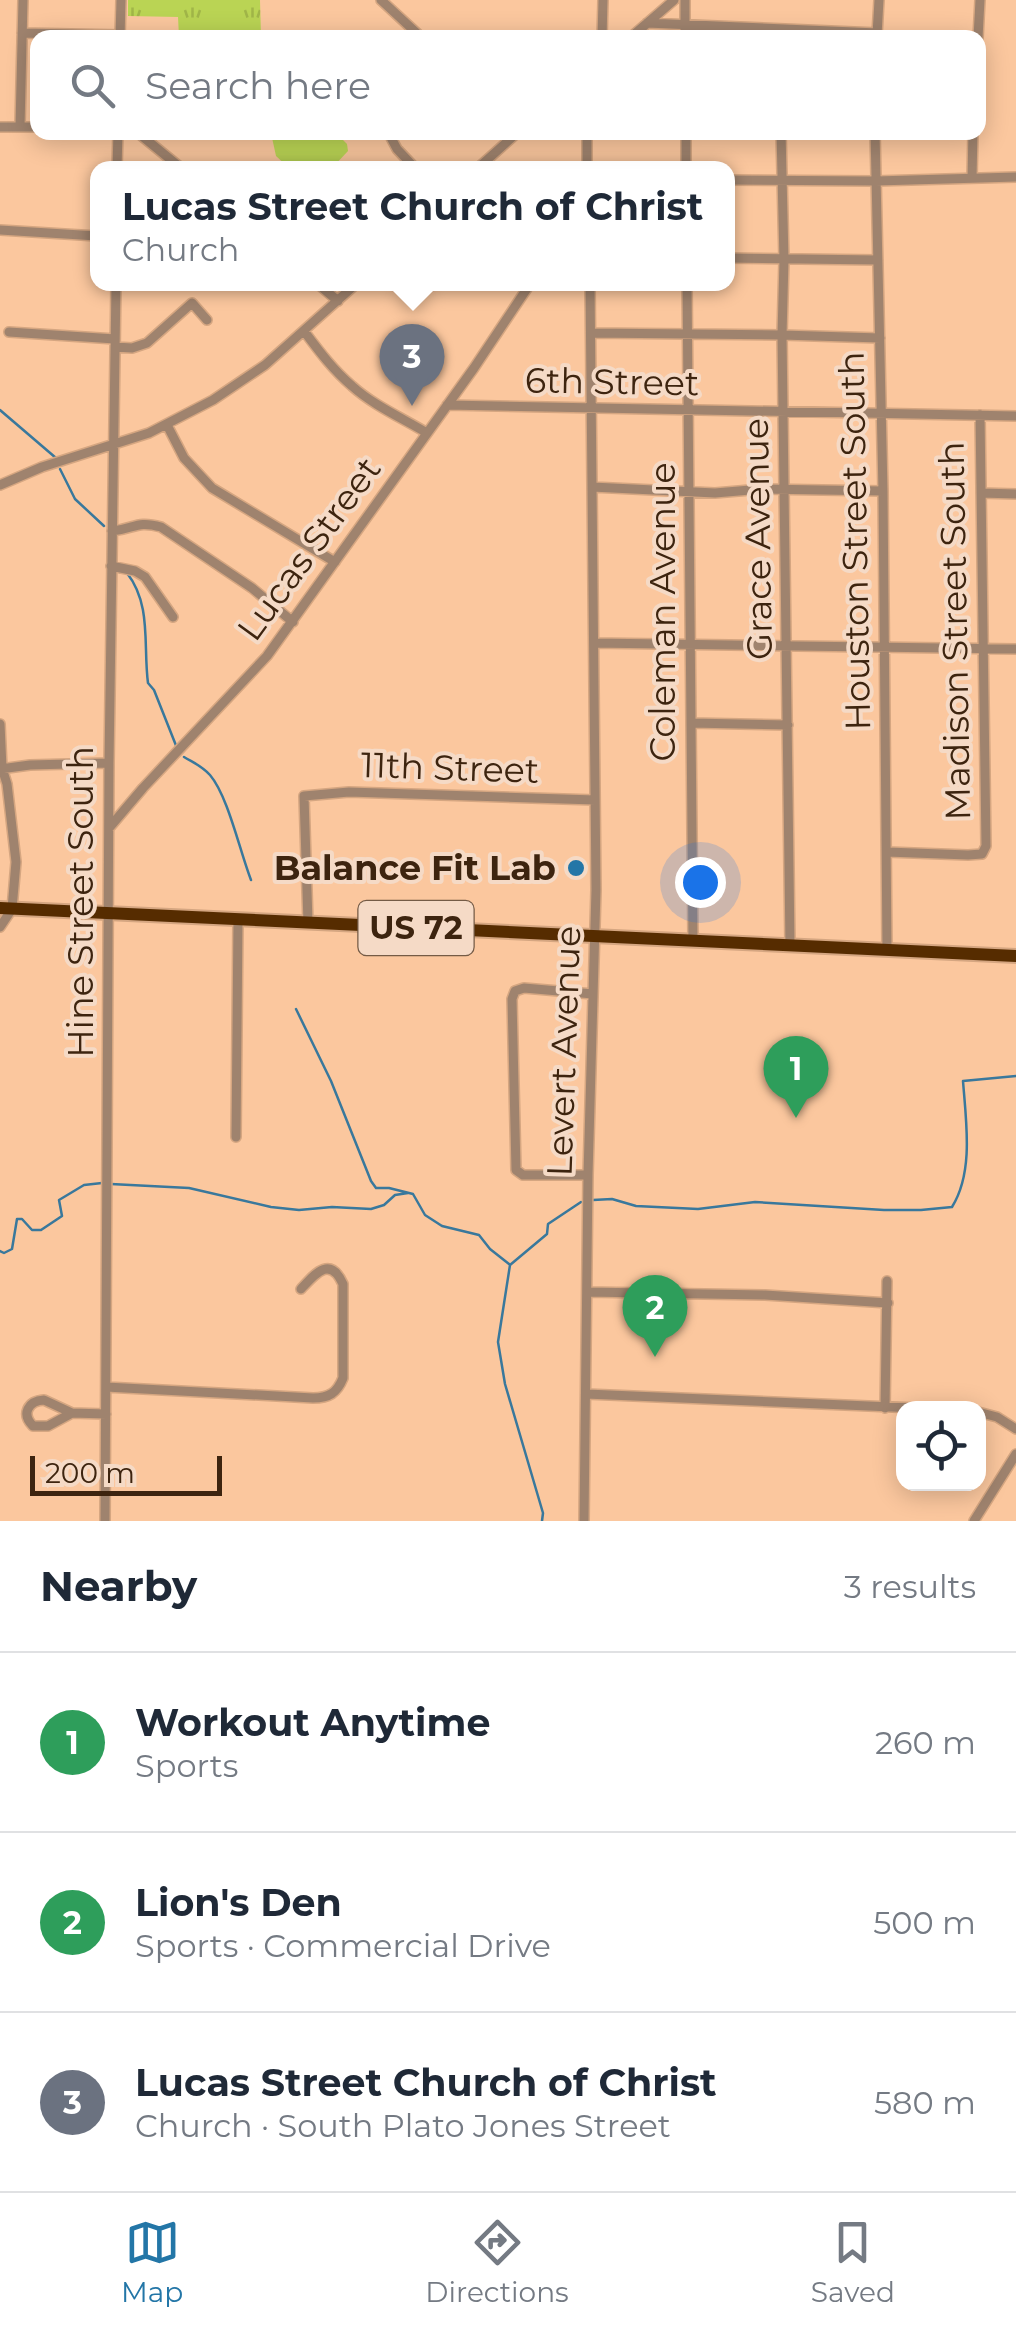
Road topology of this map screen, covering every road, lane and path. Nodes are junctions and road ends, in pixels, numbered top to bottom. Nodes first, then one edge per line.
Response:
1 (23, 0) edge
2 (120, 0) edge
3 (381, 0) edge
4 (603, 0) edge
5 (674, 0) edge
6 (685, 0) edge
7 (880, 0) edge
8 (980, 0) edge
9 (646, 23) junction
10 (120, 30) edge
11 (413, 30) edge
12 (602, 30) edge
13 (639, 30) edge
14 (676, 30) edge
15 (685, 30) edge
16 (877, 30) edge
17 (978, 30) edge
18 (22, 33) junction
19 (30, 33) edge
20 (20, 126) junction
21 (0, 127) edge
22 (30, 127) edge
23 (146, 140) edge
24 (391, 140) edge
25 (502, 140) edge
26 (780, 140) edge
27 (874, 140) edge
28 (973, 140) edge
29 (172, 161) edge
30 (408, 161) edge
31 (484, 161) edge
32 (1016, 177) edge
33 (972, 178) junction
34 (735, 180) edge
35 (782, 180) junction
36 (876, 181) junction
37 (0, 230) edge
38 (90, 236) edge
39 (735, 258) edge
40 (784, 260) junction
41 (878, 260) junction
42 (116, 291) edge
43 (326, 291) edge
44 (349, 291) edge
45 (525, 291) edge
46 (590, 291) edge
47 (688, 291) edge
48 (338, 301) junction
49 (208, 320) dead end
50 (304, 331) junction
51 (9, 332) dead end
52 (591, 333) junction
53 (688, 334) junction
54 (782, 335) junction
55 (880, 338) junction
56 (115, 343) junction
57 (447, 405) junction
58 (592, 409) junction
59 (688, 411) junction
60 (783, 412) junction
61 (881, 412) junction
62 (980, 416) junction
63 (1016, 416) edge
64 (167, 425) junction
65 (427, 433) junction
66 (113, 443) junction
67 (0, 486) edge
68 (592, 487) junction
69 (785, 489) junction
70 (690, 491) junction
71 (883, 491) junction
72 (981, 493) junction
73 (1016, 494) edge
74 (112, 531) junction
75 (335, 562) junction
76 (111, 566) junction
77 (173, 617) dead end
78 (293, 622) junction
79 (594, 643) junction
80 (690, 644) junction
81 (787, 646) junction
82 (884, 648) junction
83 (983, 649) junction
84 (1016, 649) edge
85 (691, 723) junction
86 (0, 724) edge
87 (788, 725) junction
88 (109, 763) junction
89 (1, 768) edge
90 (595, 800) junction
91 (109, 828) junction
92 (887, 852) junction
93 (6, 908) edge
94 (108, 913) junction
95 (238, 920) junction
96 (308, 922) junction
97 (0, 927) edge
98 (594, 936) junction
99 (693, 941) junction
100 (790, 945) junction
101 (887, 950) junction
102 (1016, 956) edge
103 (593, 994) junction
104 (236, 1137) dead end
105 (588, 1175) junction
106 (887, 1282) dead end
107 (301, 1289) dead end
108 (587, 1292) junction
109 (888, 1303) junction
110 (106, 1386) junction
111 (586, 1394) junction
112 (886, 1408) junction
113 (896, 1408) edge
114 (72, 1413) junction
115 (106, 1414) junction
116 (986, 1415) edge
117 (1016, 1430) edge
118 (1016, 1454) edge
119 (105, 1521) edge
120 (584, 1521) edge
121 (974, 1521) edge

1 - 18 street
2 - 10 street
3 - 11 street
4 - 12 street
5 - 9 street
6 - 15 street
7 - 16 street
8 - 17 street
9 - 13 street
9 - 14 street
18 - 19 street
18 - 20 street
20 - 21 street
20 - 22 street
23 - 29 street
24 - 30 street
25 - 31 street
26 - 35 street, Grace Avenue
27 - 36 street, Houston Street South
28 - 33 street
32 - 33 street
33 - 36 street
34 - 35 street
35 - 36 street
35 - 40 street, Grace Avenue
36 - 41 street, Houston Street South
37 - 38 street
39 - 40 street
40 - 41 street
40 - 54 street, Grace Avenue
41 - 55 street, Houston Street South
42 - 56 street, Hine Street South
43 - 48 street
44 - 48 street
45 - 57 street, Lucas Street
46 - 52 street, Levert Avenue
47 - 53 street, Coleman Avenue
48 - 50 street
49 - 56 street
50 - 64 street
50 - 65 street
51 - 56 street
52 - 53 street
52 - 58 street, Levert Avenue
53 - 54 street
53 - 59 street, Coleman Avenue
54 - 55 street
54 - 60 street, Grace Avenue
55 - 61 street, Houston Street South
56 - 66 street, Hine Street South
57 - 58 street, 6th Street
57 - 65 street, Lucas Street
58 - 59 street, 6th Street
58 - 68 street, Levert Avenue
59 - 60 street, 6th Street
59 - 70 street, Coleman Avenue
60 - 61 street, 6th Street
60 - 69 street, Grace Avenue
61 - 62 street, 6th Street
61 - 71 street, Houston Street South
62 - 63 street, 6th Street
62 - 72 street, Madison Street South
64 - 66 street
64 - 75 street
65 - 75 street, Lucas Street
66 - 67 street
66 - 74 street, Hine Street South
68 - 70 street
68 - 79 street, Levert Avenue
69 - 70 street
69 - 71 street
69 - 81 street, Grace Avenue
70 - 80 street, Coleman Avenue
71 - 82 street, Houston Street South
72 - 73 street
72 - 83 street, Madison Street South
74 - 76 street, Hine Street South
74 - 78 street
75 - 78 street, Lucas Street
76 - 77 street
76 - 88 street, Hine Street South
78 - 91 street, Lucas Street
79 - 80 street
79 - 90 street, Levert Avenue
80 - 81 street
80 - 85 street, Coleman Avenue
81 - 82 street
81 - 87 street, Grace Avenue
82 - 83 street
82 - 92 street, Houston Street South
83 - 84 street
83 - 92 street, Madison Street South
85 - 87 street
85 - 99 street, Coleman Avenue
86 - 89 street
87 - 100 street, Grace Avenue
88 - 89 street
88 - 91 street, Hine Street South
89 - 93 street
90 - 96 street, 11th Street
90 - 98 street, Levert Avenue
91 - 94 street, Hine Street South
92 - 101 street, Houston Street South
93 - 94 highway, US 72
93 - 97 street
94 - 95 highway, US 72
94 - 110 street, Hine Street South
95 - 96 highway, US 72
95 - 104 street
96 - 98 highway, US 72
98 - 99 highway, US 72
98 - 103 street, Levert Avenue
99 - 100 highway, US 72
100 - 101 highway, US 72
101 - 102 highway, US 72
103 - 105 street, Levert Avenue
103 - 105 street
105 - 108 street, Levert Avenue
106 - 109 street
107 - 110 street
108 - 109 street
108 - 111 street, Levert Avenue
109 - 112 street
110 - 115 street, Hine Street South
111 - 112 street
111 - 120 street, Levert Avenue
112 - 113 street
114 - 114 street
114 - 115 street
115 - 119 street, Hine Street South
116 - 117 street
118 - 121 street

